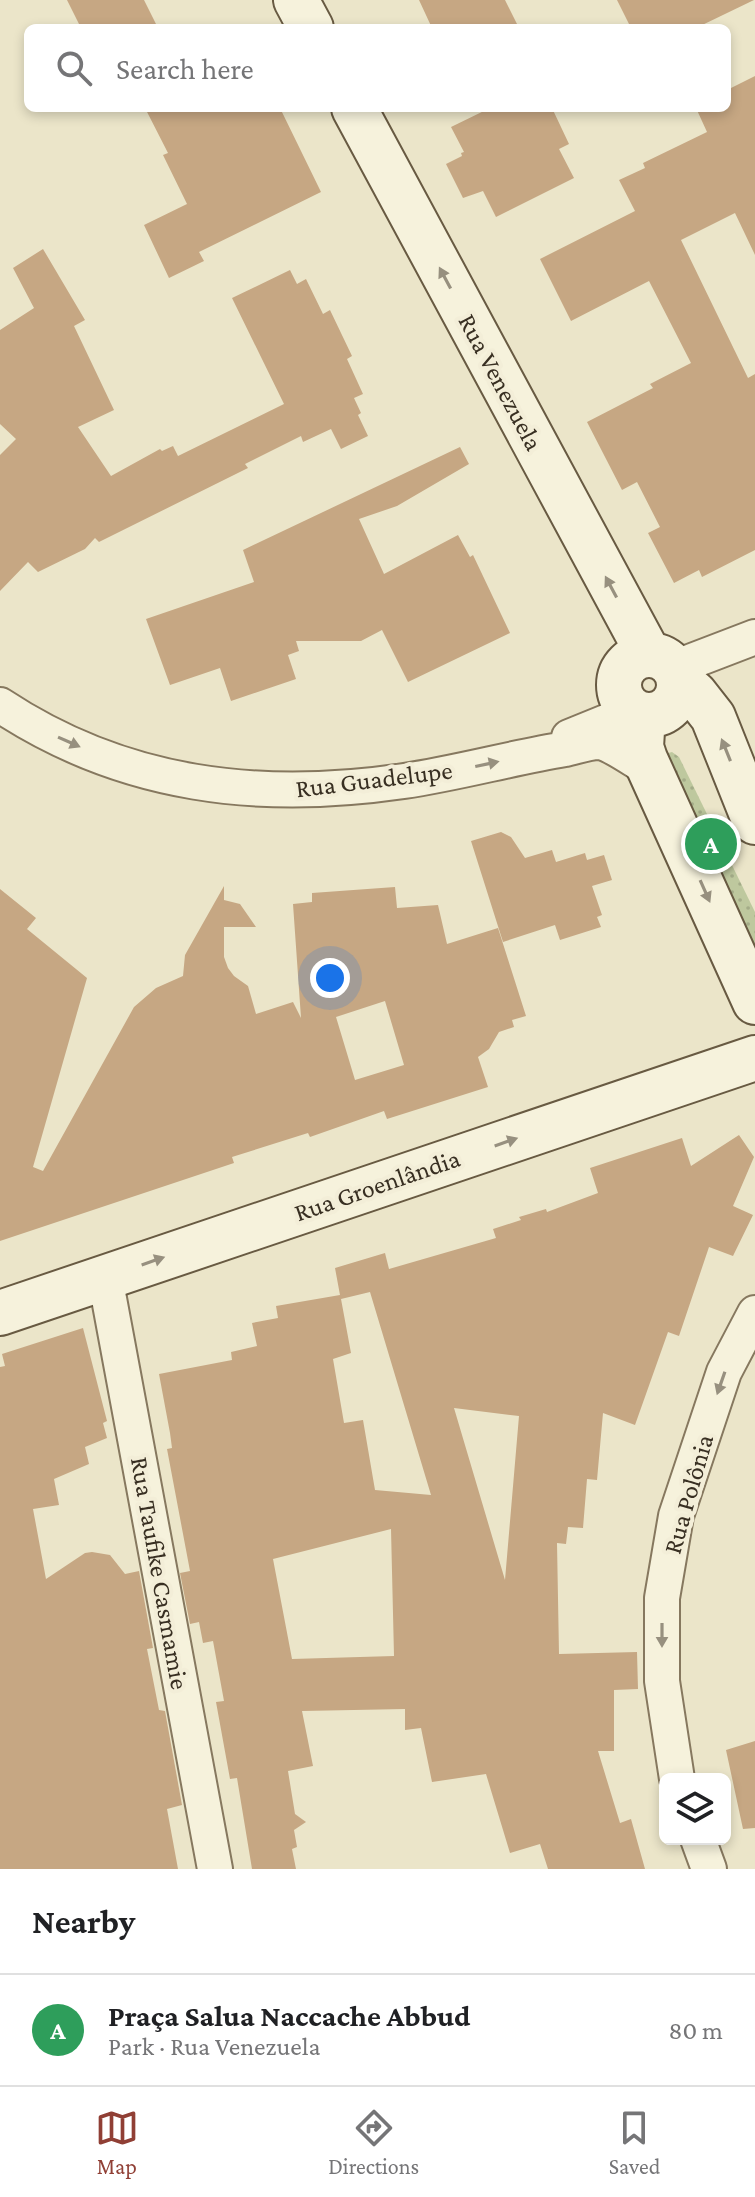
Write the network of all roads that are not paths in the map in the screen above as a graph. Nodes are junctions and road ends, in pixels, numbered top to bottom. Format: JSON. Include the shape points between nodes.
{"nodes":[{"id":1,"x":296,"y":0,"type":"edge"},
{"id":2,"x":309,"y":24,"type":"edge"},
{"id":3,"x":356,"y":112,"type":"edge"},
{"id":4,"x":755,"y":637,"type":"edge"},
{"id":5,"x":667,"y":668,"type":"junction"},
{"id":6,"x":0,"y":705,"type":"edge"},
{"id":7,"x":638,"y":713,"type":"junction"},
{"id":8,"x":524,"y":756,"type":"junction"},
{"id":9,"x":649,"y":769,"type":"junction"},
{"id":10,"x":755,"y":822,"type":"edge"},
{"id":11,"x":755,"y":1002,"type":"edge"},
{"id":12,"x":755,"y":1058,"type":"edge"},
{"id":13,"x":105,"y":1277,"type":"junction"},
{"id":14,"x":0,"y":1313,"type":"edge"},
{"id":15,"x":755,"y":1313,"type":"edge"},
{"id":16,"x":676,"y":1773,"type":"edge"},
{"id":17,"x":700,"y":1845,"type":"edge"},
{"id":18,"x":215,"y":1869,"type":"edge"},
{"id":19,"x":709,"y":1869,"type":"edge"}],
"edges":[{"from":1,"to":2,"type":"street"},
{"from":5,"to":3,"type":"street","name":"Rua Venezuela","one_way":true},
{"from":4,"to":5,"type":"street"},
{"from":5,"to":7,"type":"street","via":[[678,692],[668,709]]},
{"from":10,"to":5,"type":"street","name":"Rua Venezuela","one_way":true,"via":[[713,717]]},
{"from":6,"to":8,"type":"street","name":"Rua Guadelupe","one_way":true,"via":[[77,746],[130,766],[226,788],[305,791],[369,785]]},
{"from":7,"to":8,"type":"street","name":"Rua Guadelupe"},
{"from":7,"to":9,"type":"street"},
{"from":8,"to":9,"type":"street","name":"Rua Guadelupe","via":[[601,742]]},
{"from":9,"to":11,"type":"street","one_way":true},
{"from":13,"to":12,"type":"street","name":"Rua Groenlândia","one_way":true},
{"from":13,"to":14,"type":"street","name":"Rua Groenlândia"},
{"from":13,"to":18,"type":"street","name":"Rua Taufike Casmamie"},
{"from":15,"to":16,"type":"street","name":"Rua Polônia","one_way":true,"via":[[724,1372],[676,1516],[665,1584],[662,1681]]},
{"from":17,"to":19,"type":"street"}]}
